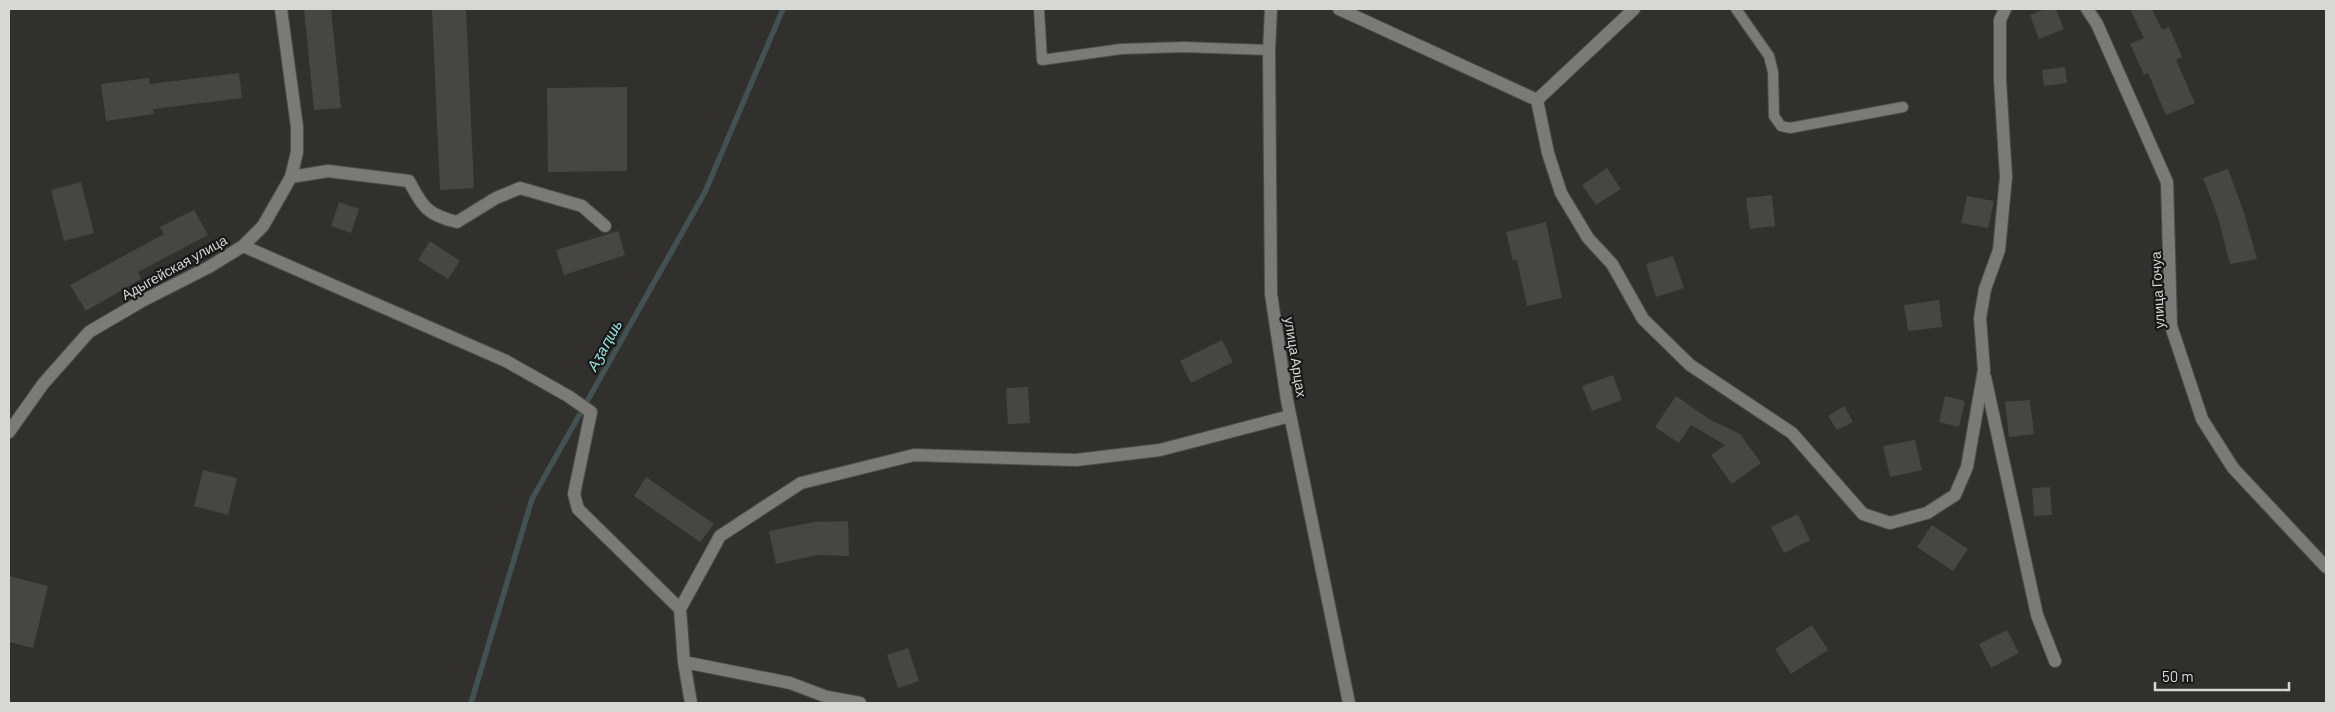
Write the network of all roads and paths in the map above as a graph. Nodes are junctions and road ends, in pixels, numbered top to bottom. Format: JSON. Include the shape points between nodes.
{"nodes":[{"id":1,"x":281,"y":9,"type":"edge"},
{"id":2,"x":1039,"y":9,"type":"edge"},
{"id":3,"x":1271,"y":9,"type":"edge"},
{"id":4,"x":1339,"y":9,"type":"edge"},
{"id":5,"x":1634,"y":9,"type":"edge"},
{"id":6,"x":1736,"y":9,"type":"edge"},
{"id":7,"x":2005,"y":9,"type":"edge"},
{"id":8,"x":2087,"y":9,"type":"edge"},
{"id":9,"x":1269,"y":50,"type":"junction"},
{"id":10,"x":1538,"y":100,"type":"junction"},
{"id":11,"x":1904,"y":107,"type":"dead end"},
{"id":12,"x":291,"y":177,"type":"junction"},
{"id":13,"x":605,"y":226,"type":"dead end"},
{"id":14,"x":244,"y":246,"type":"junction"},
{"id":15,"x":1984,"y":370,"type":"junction"},
{"id":16,"x":1290,"y":416,"type":"junction"},
{"id":17,"x":9,"y":432,"type":"edge"},
{"id":18,"x":2326,"y":567,"type":"edge"},
{"id":19,"x":680,"y":609,"type":"junction"},
{"id":20,"x":2055,"y":661,"type":"dead end"},
{"id":21,"x":684,"y":662,"type":"junction"},
{"id":22,"x":691,"y":703,"type":"edge"},
{"id":23,"x":860,"y":703,"type":"edge"},
{"id":24,"x":1349,"y":703,"type":"edge"}],
"edges":[{"from":1,"to":12,"type":"street","name":"Адыгейская улица","via":[[297,128],[297,152]]},
{"from":2,"to":9,"type":"lane","via":[[1042,60],[1121,49]]},
{"from":3,"to":9,"type":"street","name":"улица Арцах"},
{"from":4,"to":10,"type":"street"},
{"from":5,"to":10,"type":"street"},
{"from":6,"to":11,"type":"lane","via":[[1769,56],[1773,72],[1774,116],[1781,126],[1790,128]]},
{"from":7,"to":15,"type":"street","via":[[2000,20],[2000,80],[2006,177],[1999,250],[1985,289],[1980,318]]},
{"from":8,"to":18,"type":"street","name":"улица Гочуа","via":[[2097,24],[2167,182],[2172,326],[2202,419],[2233,468]]},
{"from":9,"to":16,"type":"street","name":"улица Арцах","via":[[1271,294]]},
{"from":10,"to":15,"type":"street","via":[[1548,153],[1561,193],[1588,238],[1612,264],[1644,319],[1690,365],[1792,433],[1862,514],[1890,523],[1927,513],[1955,495],[1967,467]]},
{"from":12,"to":13,"type":"street","via":[[328,171],[409,182],[417,197],[435,216],[457,222],[496,198],[520,188],[582,206]]},
{"from":12,"to":14,"type":"street","name":"Адыгейская улица","via":[[263,226]]},
{"from":14,"to":17,"type":"street","name":"Адыгейская улица","via":[[89,332],[43,384]]},
{"from":14,"to":19,"type":"street","via":[[506,360],[591,412],[574,494],[578,509]]},
{"from":15,"to":20,"type":"street","via":[[2037,615]]},
{"from":16,"to":19,"type":"street","via":[[1160,450],[1076,460],[914,455],[801,483],[720,536]]},
{"from":16,"to":24,"type":"street","name":"улица Арцах"},
{"from":19,"to":21,"type":"street"},
{"from":21,"to":22,"type":"street"},
{"from":21,"to":23,"type":"street","via":[[790,683],[827,697]]}]}
